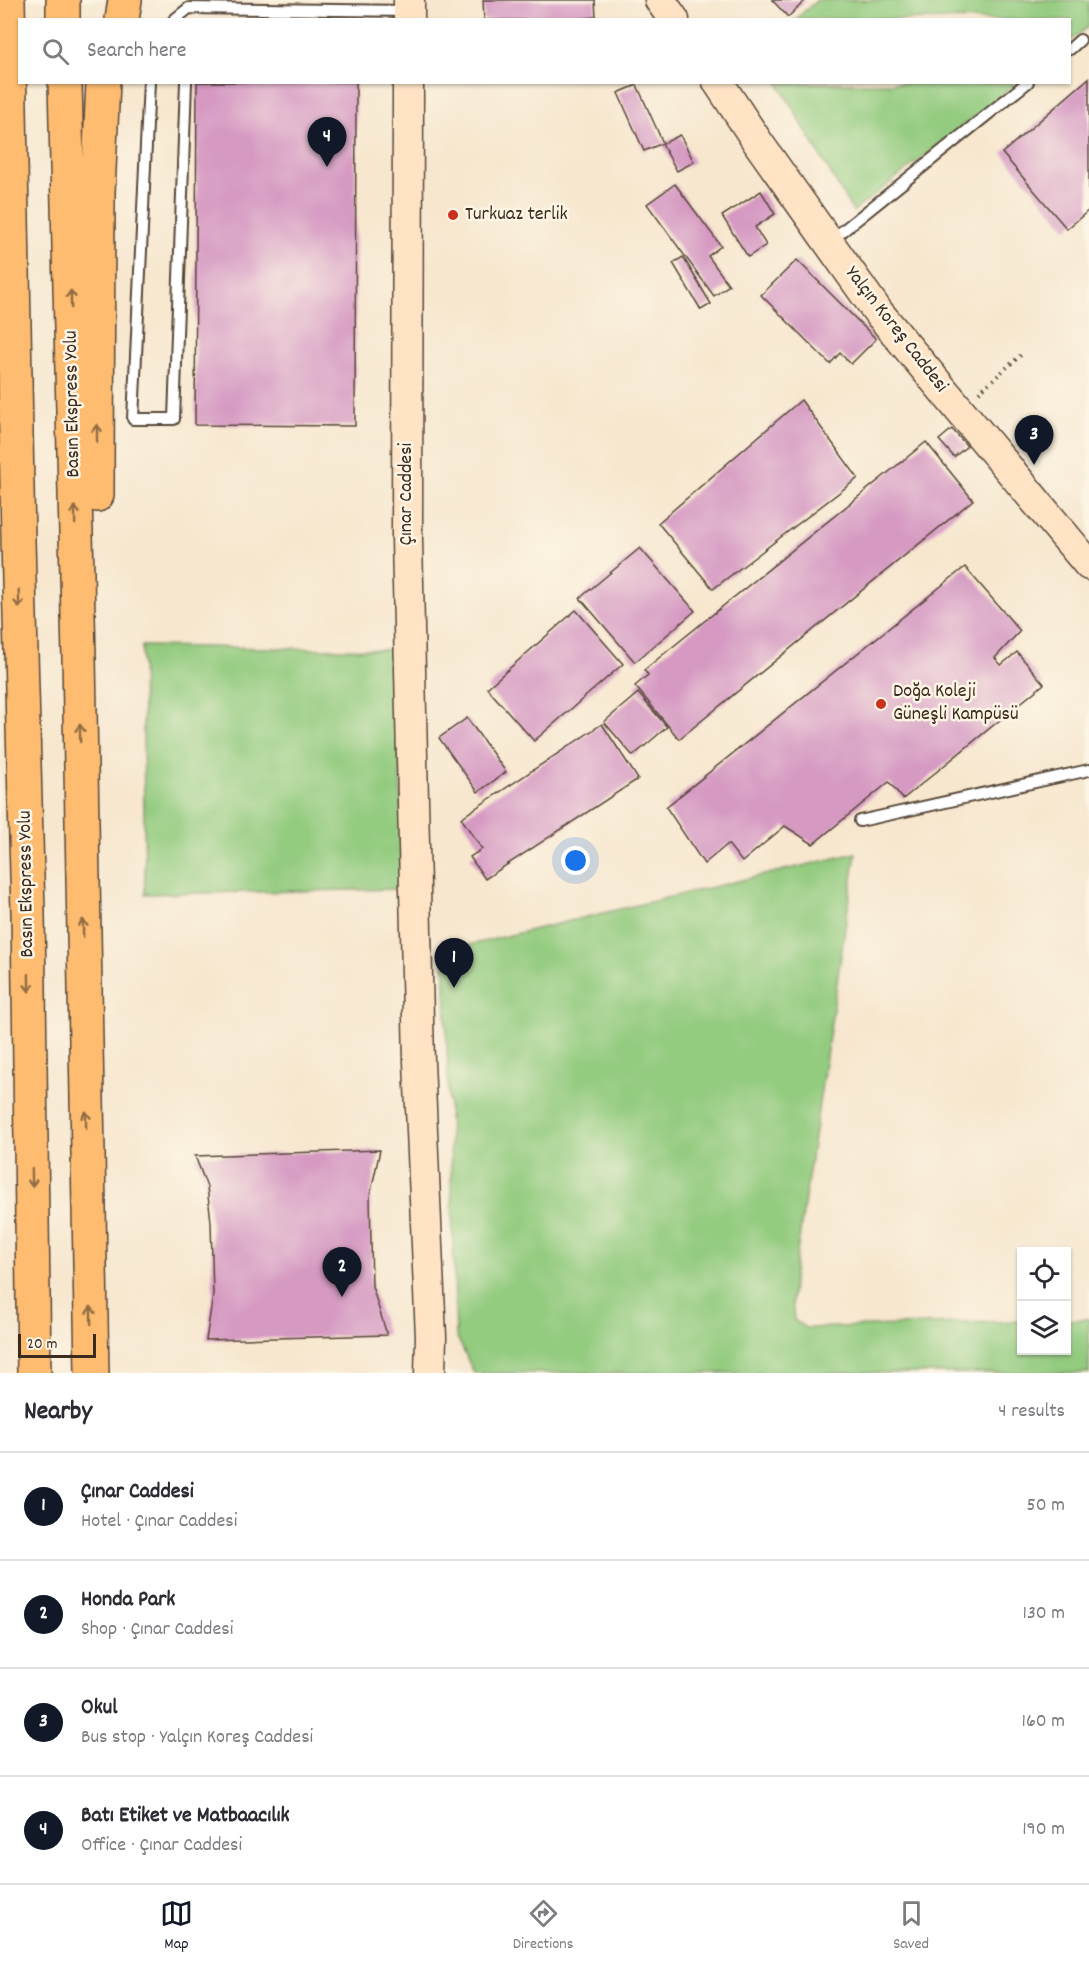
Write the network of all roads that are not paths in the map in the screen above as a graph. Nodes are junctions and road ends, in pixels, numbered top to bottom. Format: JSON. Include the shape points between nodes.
{"nodes":[{"id":1,"x":8,"y":0,"type":"edge"},
{"id":2,"x":63,"y":0,"type":"edge"},
{"id":3,"x":107,"y":0,"type":"edge"},
{"id":4,"x":125,"y":0,"type":"edge"},
{"id":5,"x":660,"y":0,"type":"edge"},
{"id":6,"x":671,"y":0,"type":"edge"},
{"id":7,"x":409,"y":7,"type":"edge"},
{"id":8,"x":189,"y":14,"type":"edge"},
{"id":9,"x":63,"y":18,"type":"edge"},
{"id":10,"x":106,"y":18,"type":"edge"},
{"id":11,"x":122,"y":18,"type":"edge"},
{"id":12,"x":673,"y":18,"type":"edge"},
{"id":13,"x":680,"y":18,"type":"edge"},
{"id":14,"x":1080,"y":40,"type":"dead end"},
{"id":15,"x":1071,"y":48,"type":"edge"},
{"id":16,"x":65,"y":84,"type":"edge"},
{"id":17,"x":103,"y":84,"type":"edge"},
{"id":18,"x":113,"y":84,"type":"edge"},
{"id":19,"x":149,"y":84,"type":"edge"},
{"id":20,"x":186,"y":84,"type":"edge"},
{"id":21,"x":408,"y":84,"type":"edge"},
{"id":22,"x":719,"y":84,"type":"edge"},
{"id":23,"x":1026,"y":84,"type":"edge"},
{"id":24,"x":98,"y":192,"type":"junction"},
{"id":25,"x":828,"y":242,"type":"junction"},
{"id":26,"x":0,"y":468,"type":"edge"},
{"id":27,"x":18,"y":541,"type":"junction"},
{"id":28,"x":1088,"y":560,"type":"edge"},
{"id":29,"x":79,"y":657,"type":"junction"},
{"id":30,"x":1089,"y":770,"type":"edge"},
{"id":31,"x":860,"y":821,"type":"dead end"},
{"id":32,"x":34,"y":1373,"type":"edge"},
{"id":33,"x":92,"y":1373,"type":"edge"},
{"id":34,"x":430,"y":1373,"type":"edge"}],
"edges":[{"from":1,"to":27,"type":"highway","name":"Basın Ekspress Yolu"},
{"from":2,"to":9,"type":"highway"},
{"from":3,"to":10,"type":"highway"},
{"from":4,"to":11,"type":"highway"},
{"from":5,"to":12,"type":"main road"},
{"from":6,"to":13,"type":"main road"},
{"from":7,"to":8,"type":"lane"},
{"from":14,"to":15,"type":"lane"},
{"from":29,"to":16,"type":"highway","name":"Basın Ekspress Yolu","one_way":true},
{"from":17,"to":24,"type":"highway"},
{"from":18,"to":24,"type":"highway"},
{"from":19,"to":20,"type":"lane","via":[[133,419],[174,419]]},
{"from":21,"to":34,"type":"main road","name":"Çınar Caddesi","via":[[407,539]]},
{"from":22,"to":25,"type":"main road","name":"Yalçın Koreş Caddesi"},
{"from":23,"to":25,"type":"lane"},
{"from":29,"to":24,"type":"highway","one_way":true,"via":[[94,604]]},
{"from":25,"to":28,"type":"main road","name":"Yalçın Koreş Caddesi","via":[[878,312]]},
{"from":26,"to":27,"type":"highway"},
{"from":27,"to":32,"type":"highway","name":"Basın Ekspress Yolu","one_way":true},
{"from":33,"to":29,"type":"highway","name":"Basın Ekspress Yolu","one_way":true},
{"from":30,"to":31,"type":"lane"}]}
